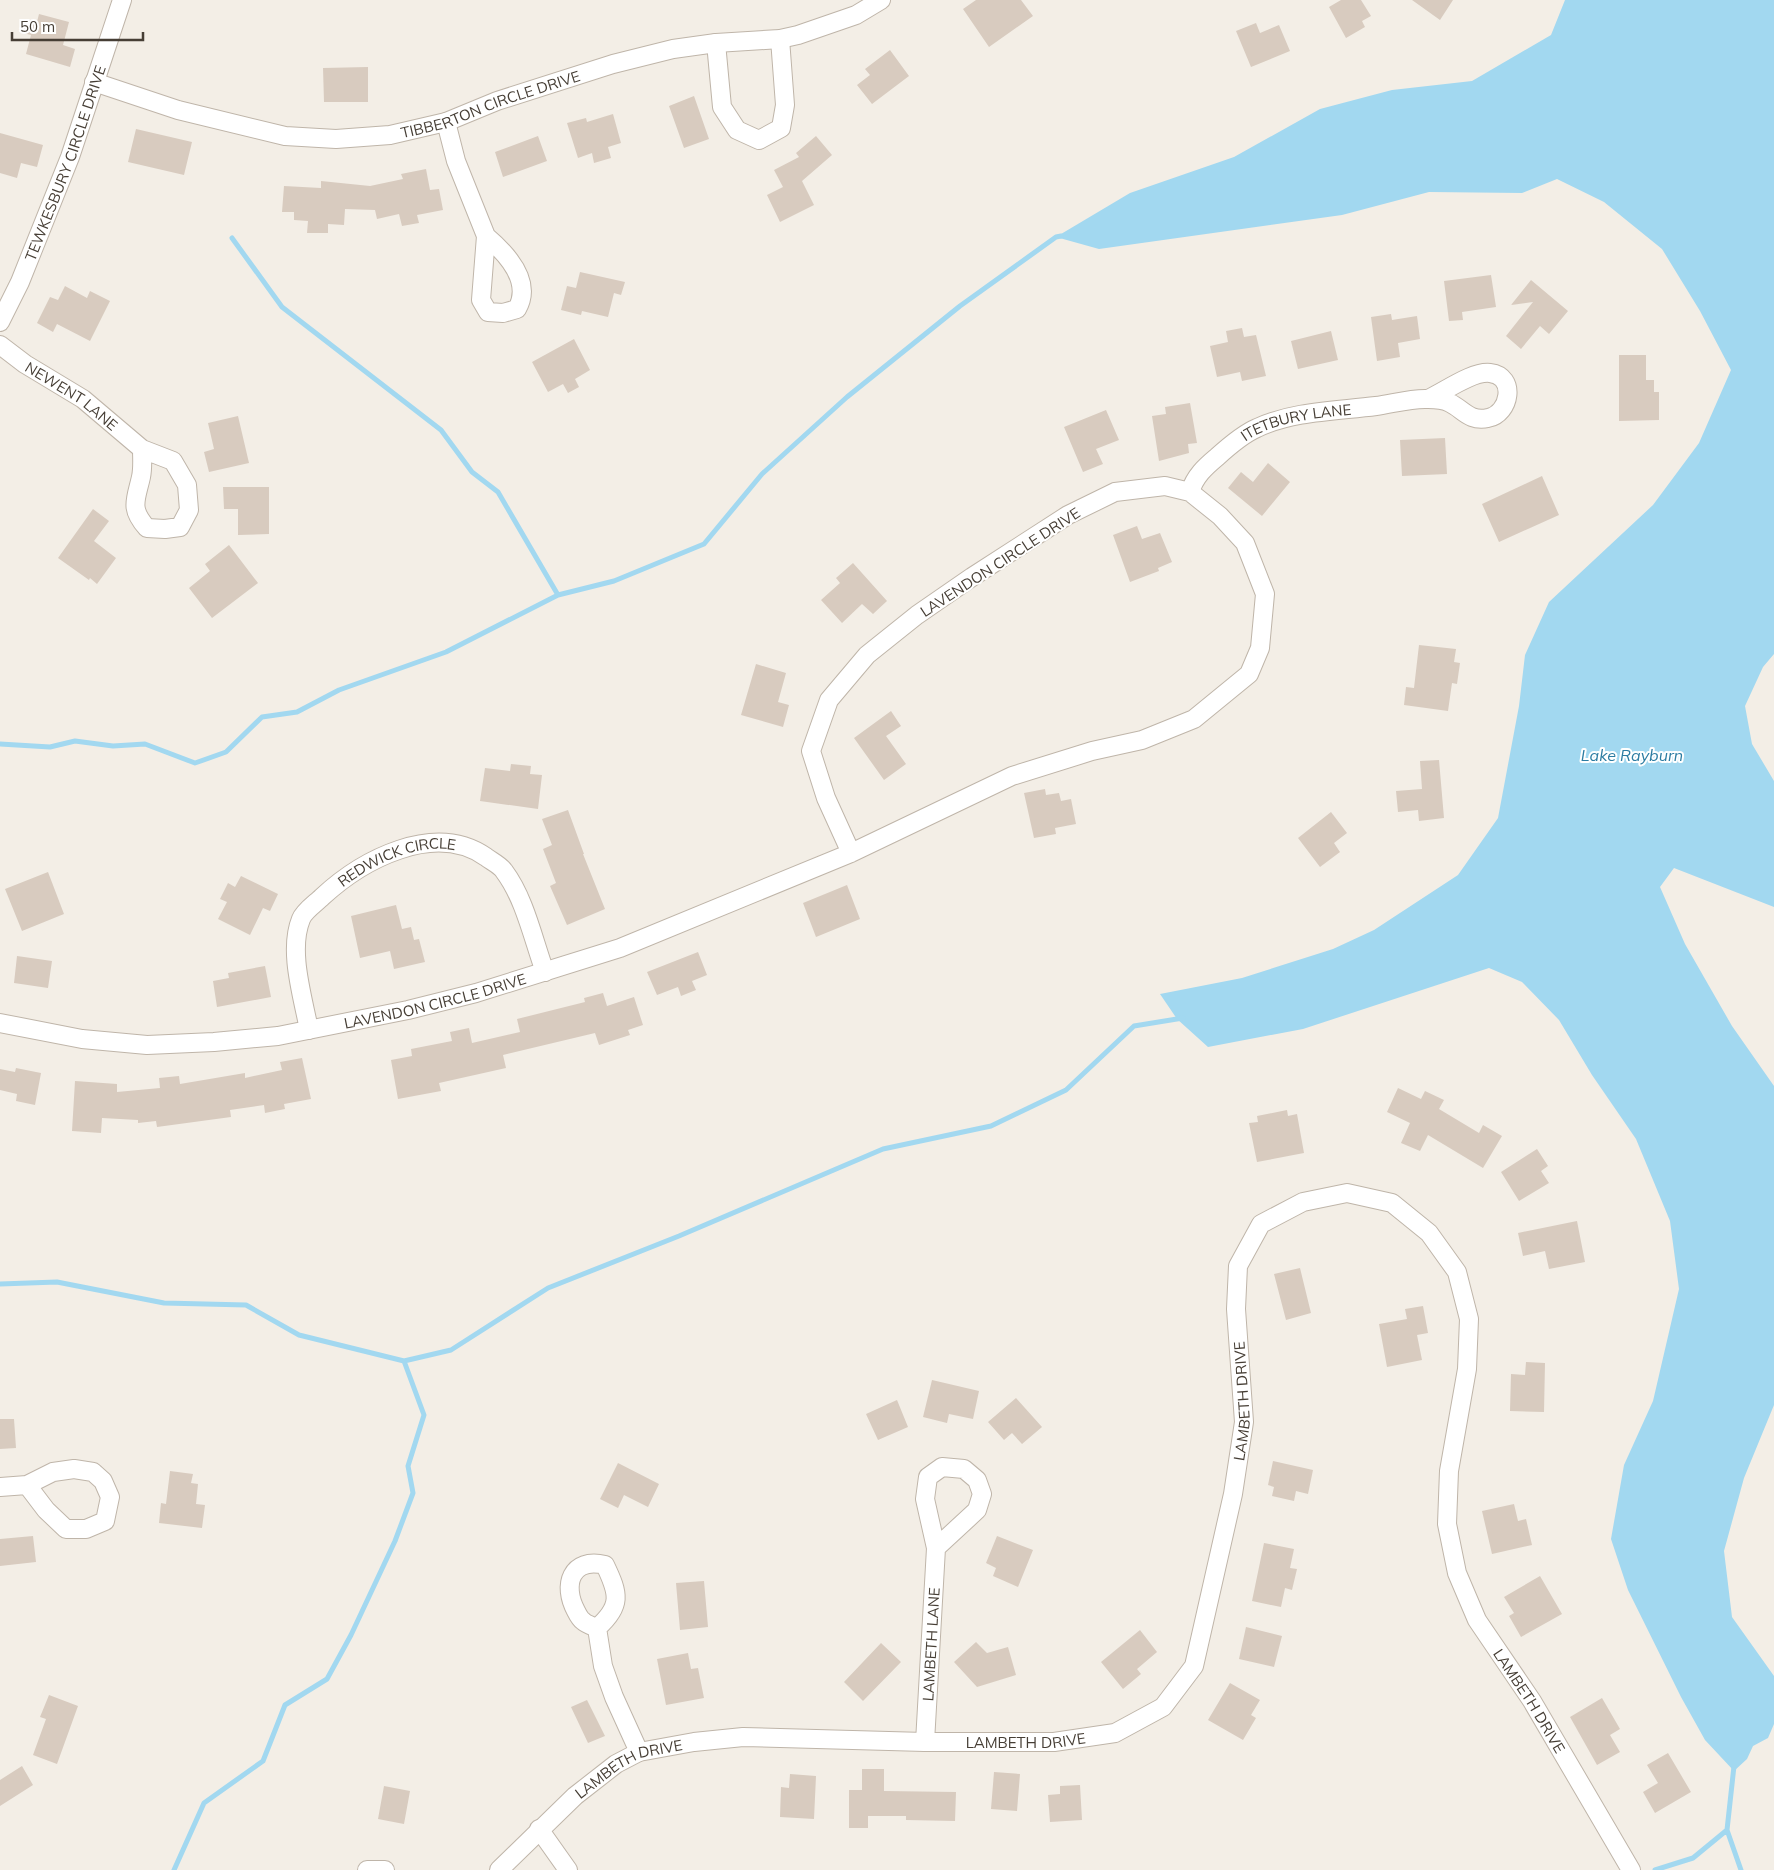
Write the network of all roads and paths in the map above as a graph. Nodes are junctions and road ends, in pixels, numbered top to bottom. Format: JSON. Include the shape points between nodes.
{"nodes":[{"id":1,"x":122,"y":0,"type":"edge"},
{"id":2,"x":881,"y":0,"type":"edge"},
{"id":3,"x":780,"y":39,"type":"junction"},
{"id":4,"x":716,"y":43,"type":"junction"},
{"id":5,"x":94,"y":82,"type":"junction"},
{"id":6,"x":446,"y":122,"type":"junction"},
{"id":7,"x":486,"y":236,"type":"dead end"},
{"id":8,"x":0,"y":322,"type":"edge"},
{"id":9,"x":0,"y":345,"type":"edge"},
{"id":10,"x":1428,"y":399,"type":"dead end"},
{"id":11,"x":142,"y":449,"type":"junction"},
{"id":12,"x":1190,"y":492,"type":"junction"},
{"id":13,"x":850,"y":853,"type":"junction"},
{"id":14,"x":545,"y":972,"type":"junction"},
{"id":15,"x":0,"y":1024,"type":"edge"},
{"id":16,"x":309,"y":1030,"type":"junction"},
{"id":17,"x":27,"y":1484,"type":"junction"},
{"id":18,"x":0,"y":1487,"type":"edge"},
{"id":19,"x":936,"y":1548,"type":"dead end"},
{"id":20,"x":597,"y":1628,"type":"dead end"},
{"id":21,"x":925,"y":1742,"type":"junction"},
{"id":22,"x":639,"y":1752,"type":"junction"},
{"id":23,"x":539,"y":1829,"type":"junction"},
{"id":24,"x":367,"y":1870,"type":"edge"},
{"id":25,"x":385,"y":1870,"type":"edge"},
{"id":26,"x":499,"y":1870,"type":"edge"},
{"id":27,"x":568,"y":1870,"type":"edge"},
{"id":28,"x":1631,"y":1870,"type":"edge"}],
"edges":[{"from":1,"to":5,"type":"street","name":"TEWKESBURY CIRCLE DRIVE"},
{"from":2,"to":3,"type":"street","name":"TIBBERTON CIRCLE DRIVE","via":[[856,15]]},
{"from":3,"to":4,"type":"street","name":"TIBBERTON CIRCLE DRIVE"},
{"from":3,"to":4,"type":"street","via":[[785,105],[781,128],[759,140],[736,130],[722,107]]},
{"from":4,"to":6,"type":"street","name":"TIBBERTON CIRCLE DRIVE","via":[[673,49],[613,64],[497,101]]},
{"from":5,"to":6,"type":"street","name":"TIBBERTON CIRCLE DRIVE","via":[[178,110],[285,136],[336,139],[390,136]]},
{"from":5,"to":8,"type":"street","name":"TEWKESBURY CIRCLE DRIVE","via":[[70,157],[20,282]]},
{"from":6,"to":7,"type":"street","via":[[456,161]]},
{"from":9,"to":11,"type":"street","name":"NEWENT LANE","via":[[83,399]]},
{"from":10,"to":12,"type":"street","name":"ITETBURY LANE","via":[[1298,416],[1256,428],[1202,469]]},
{"from":11,"to":11,"type":"street","name":"NEWENT LANE","via":[[141,475],[134,503],[138,518],[147,528],[180,527],[189,510],[187,485],[173,461]]},
{"from":12,"to":13,"type":"street","name":"LAVENDON CIRCLE DRIVE","via":[[1165,486],[1115,492],[1068,515],[972,576],[867,655],[829,700],[811,751],[826,798]]},
{"from":12,"to":13,"type":"street","name":"LAVENDON CIRCLE DRIVE","via":[[1220,516],[1245,543],[1265,594],[1260,648],[1249,674],[1194,719],[1142,740],[1092,751],[1012,776]]},
{"from":13,"to":14,"type":"street","name":"LAVENDON CIRCLE DRIVE","via":[[620,948]]},
{"from":14,"to":16,"type":"street","name":"LAVENDON CIRCLE DRIVE","via":[[408,1010]]},
{"from":14,"to":16,"type":"street","name":"REDWICK CIRCLE","via":[[518,899],[503,869],[476,850],[441,842],[404,847],[367,865],[331,889],[301,917],[295,958]]},
{"from":15,"to":16,"type":"street","name":"LAVENDON CIRCLE DRIVE","via":[[82,1039],[148,1045],[214,1042]]},
{"from":17,"to":17,"type":"street","via":[[46,1510],[66,1529],[86,1529],[105,1521],[110,1497],[103,1481],[93,1472],[53,1472]]},
{"from":17,"to":18,"type":"street"},
{"from":19,"to":21,"type":"street","name":"LAMBETH LANE"},
{"from":20,"to":22,"type":"street","via":[[603,1666]]},
{"from":21,"to":22,"type":"street","name":"LAMBETH DRIVE","via":[[743,1737]]},
{"from":21,"to":28,"type":"street","name":"LAMBETH DRIVE","via":[[1054,1742],[1115,1733],[1163,1707],[1194,1666],[1233,1494],[1244,1422],[1236,1309],[1238,1266],[1261,1224],[1303,1202],[1347,1193],[1392,1203],[1429,1233],[1457,1272],[1469,1319],[1467,1369],[1449,1471],[1447,1524],[1457,1573],[1477,1620],[1532,1702]]},
{"from":22,"to":23,"type":"street","name":"LAMBETH DRIVE","via":[[616,1764]]},
{"from":23,"to":26,"type":"street","name":"LAMBETH DRIVE"},
{"from":23,"to":27,"type":"street"},
{"from":24,"to":25,"type":"street"}]}
